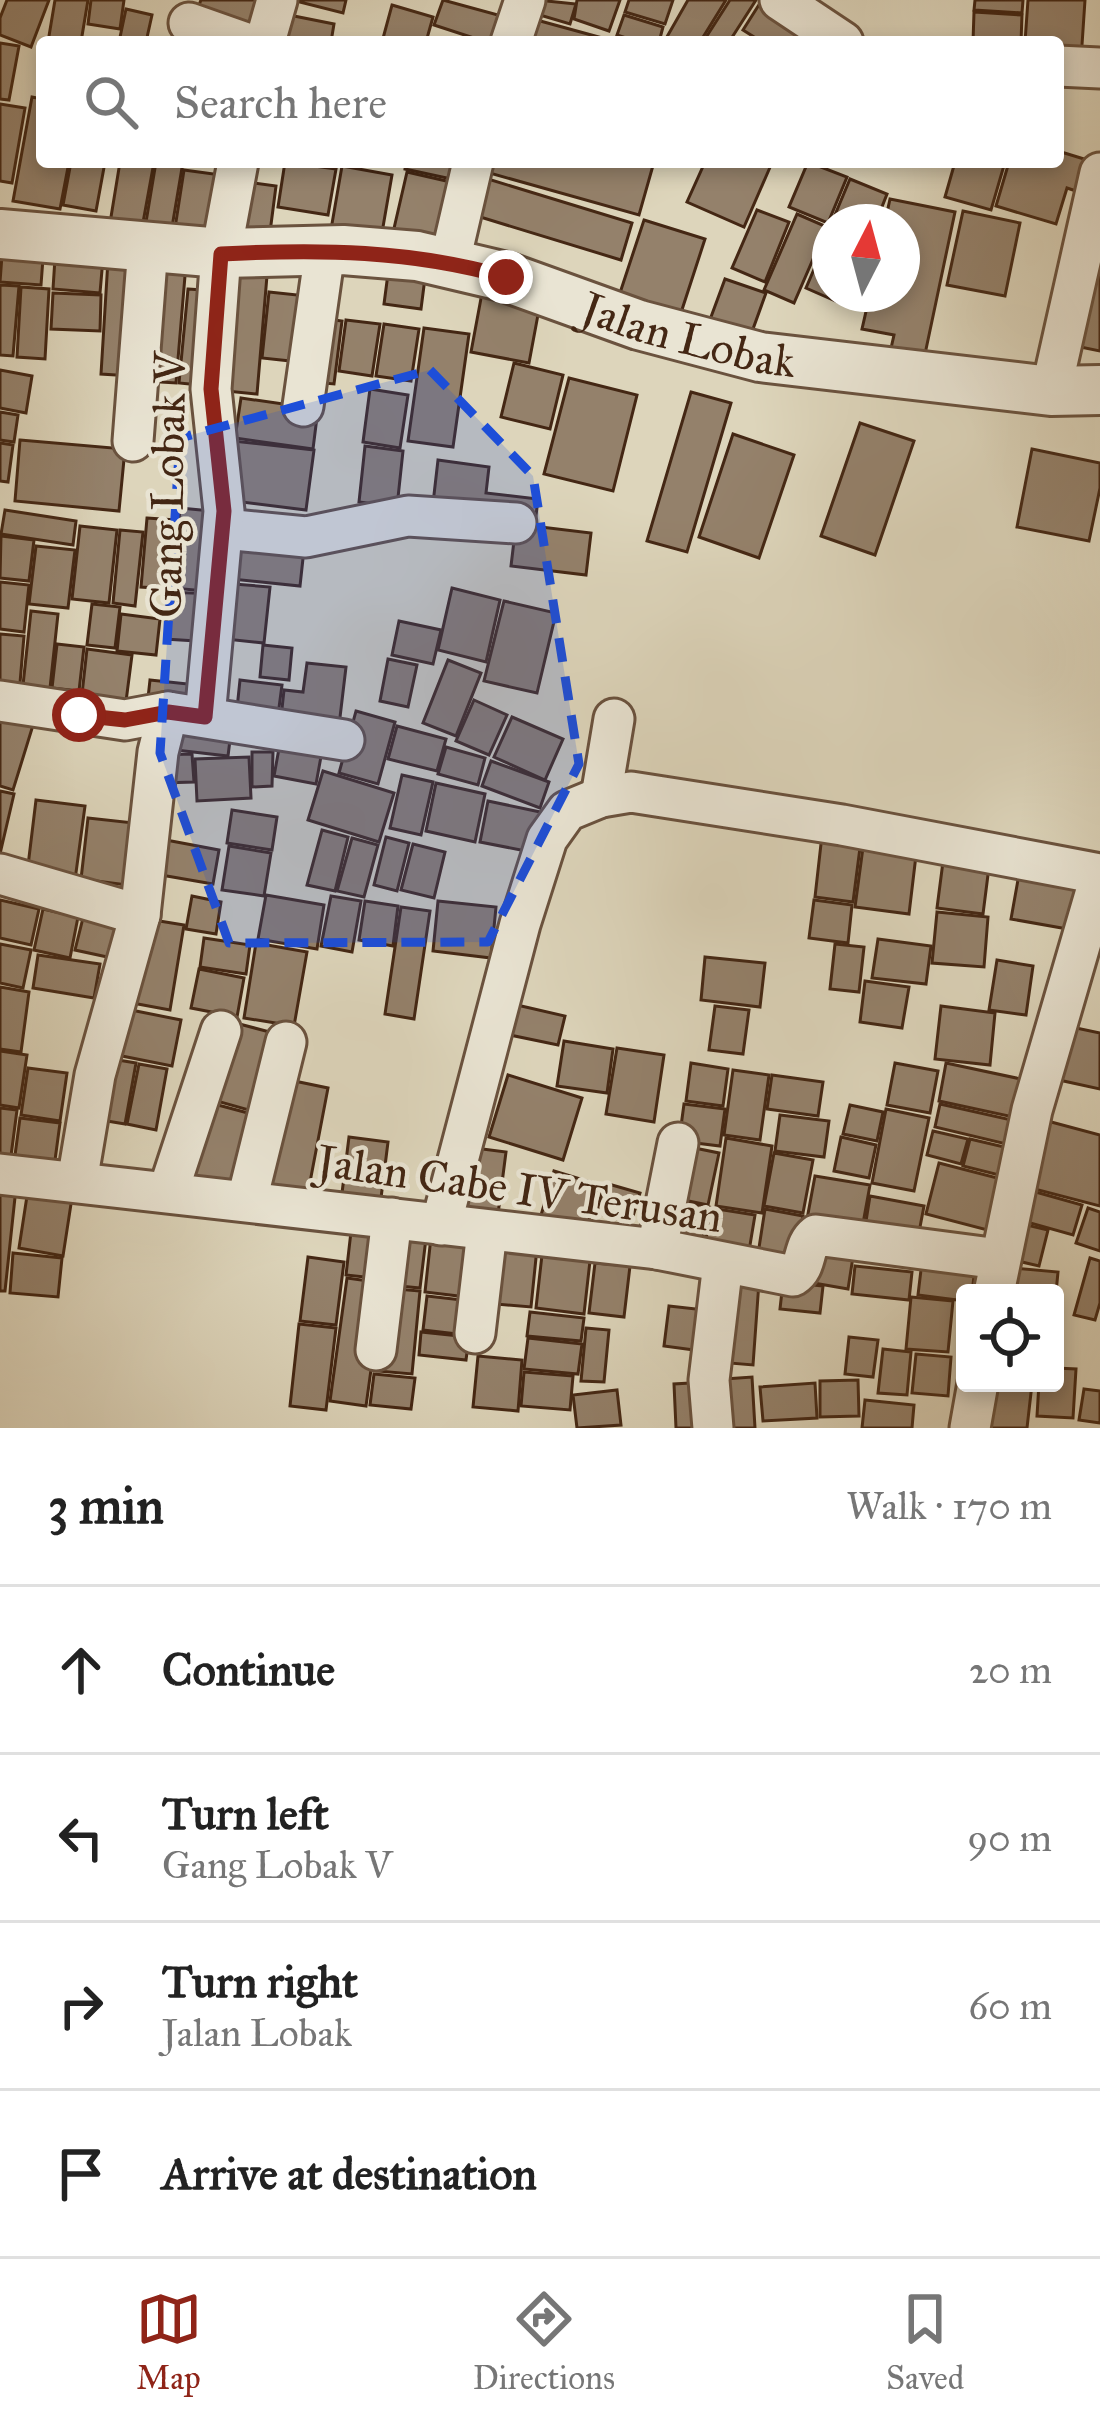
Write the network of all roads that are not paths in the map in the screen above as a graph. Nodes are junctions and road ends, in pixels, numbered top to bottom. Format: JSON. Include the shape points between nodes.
{"nodes":[{"id":1,"x":277,"y":0,"type":"edge"},
{"id":2,"x":525,"y":0,"type":"edge"},
{"id":3,"x":780,"y":0,"type":"edge"},
{"id":4,"x":189,"y":23,"type":"dead end"},
{"id":5,"x":226,"y":36,"type":"edge"},
{"id":6,"x":267,"y":36,"type":"edge"},
{"id":7,"x":513,"y":36,"type":"edge"},
{"id":8,"x":834,"y":36,"type":"edge"},
{"id":9,"x":1064,"y":66,"type":"edge"},
{"id":10,"x":1100,"y":68,"type":"edge"},
{"id":11,"x":237,"y":168,"type":"edge"},
{"id":12,"x":472,"y":168,"type":"edge"},
{"id":13,"x":1099,"y":179,"type":"edge"},
{"id":14,"x":0,"y":234,"type":"edge"},
{"id":15,"x":148,"y":247,"type":"junction"},
{"id":16,"x":325,"y":250,"type":"junction"},
{"id":17,"x":221,"y":254,"type":"junction"},
{"id":18,"x":449,"y":261,"type":"junction"},
{"id":19,"x":1100,"y":389,"type":"edge"},
{"id":20,"x":1051,"y":391,"type":"junction"},
{"id":21,"x":303,"y":406,"type":"dead end"},
{"id":22,"x":133,"y":441,"type":"dead end"},
{"id":23,"x":516,"y":523,"type":"dead end"},
{"id":24,"x":224,"y":529,"type":"junction"},
{"id":25,"x":0,"y":701,"type":"edge"},
{"id":26,"x":187,"y":715,"type":"junction"},
{"id":27,"x":614,"y":718,"type":"dead end"},
{"id":28,"x":344,"y":740,"type":"dead end"},
{"id":29,"x":601,"y":797,"type":"junction"},
{"id":30,"x":0,"y":874,"type":"edge"},
{"id":31,"x":1100,"y":875,"type":"edge"},
{"id":32,"x":140,"y":915,"type":"junction"},
{"id":33,"x":220,"y":1031,"type":"dead end"},
{"id":34,"x":286,"y":1042,"type":"dead end"},
{"id":35,"x":677,"y":1143,"type":"dead end"},
{"id":36,"x":0,"y":1174,"type":"edge"},
{"id":37,"x":77,"y":1182,"type":"junction"},
{"id":38,"x":168,"y":1192,"type":"junction"},
{"id":39,"x":247,"y":1200,"type":"junction"},
{"id":40,"x":392,"y":1218,"type":"junction"},
{"id":41,"x":441,"y":1225,"type":"junction"},
{"id":42,"x":487,"y":1231,"type":"junction"},
{"id":43,"x":657,"y":1250,"type":"junction"},
{"id":44,"x":723,"y":1263,"type":"junction"},
{"id":45,"x":996,"y":1276,"type":"edge"},
{"id":46,"x":475,"y":1334,"type":"dead end"},
{"id":47,"x":376,"y":1350,"type":"dead end"},
{"id":48,"x":976,"y":1392,"type":"edge"},
{"id":49,"x":713,"y":1428,"type":"edge"},
{"id":50,"x":970,"y":1428,"type":"edge"}],
"edges":[{"from":1,"to":6,"type":"street"},
{"from":2,"to":7,"type":"street"},
{"from":3,"to":8,"type":"street"},
{"from":4,"to":5,"type":"street"},
{"from":9,"to":10,"type":"street"},
{"from":11,"to":17,"type":"street","name":"Gang Lobak V"},
{"from":12,"to":18,"type":"street"},
{"from":13,"to":20,"type":"street"},
{"from":14,"to":15,"type":"street","name":"Jalan Lobak"},
{"from":15,"to":17,"type":"street","name":"Jalan Lobak"},
{"from":15,"to":22,"type":"street"},
{"from":16,"to":17,"type":"street","name":"Jalan Lobak"},
{"from":16,"to":18,"type":"street","name":"Jalan Lobak"},
{"from":16,"to":21,"type":"street"},
{"from":17,"to":24,"type":"street","name":"Gang Lobak V","via":[[211,389]]},
{"from":18,"to":20,"type":"street","name":"Jalan Lobak","via":[[719,348]]},
{"from":19,"to":20,"type":"street","name":"Jalan Lobak"},
{"from":23,"to":24,"type":"street","via":[[408,516],[306,537]]},
{"from":24,"to":26,"type":"street","name":"Gang Lobak V"},
{"from":25,"to":26,"type":"street","via":[[125,720]]},
{"from":26,"to":28,"type":"street"},
{"from":26,"to":32,"type":"street","name":"Gang Lobak V","via":[[158,752]]},
{"from":27,"to":29,"type":"street"},
{"from":29,"to":31,"type":"street","via":[[632,792]]},
{"from":29,"to":41,"type":"street","via":[[567,811],[547,839]]},
{"from":30,"to":32,"type":"street"},
{"from":31,"to":45,"type":"street","via":[[1032,1110]]},
{"from":32,"to":37,"type":"street","name":"Gang Lobak V","via":[[95,1075]]},
{"from":33,"to":38,"type":"street"},
{"from":34,"to":39,"type":"street"},
{"from":35,"to":43,"type":"street"},
{"from":36,"to":37,"type":"street","name":"Jalan Cabe IV Terusan"},
{"from":37,"to":38,"type":"street","name":"Jalan Cabe IV Terusan"},
{"from":38,"to":39,"type":"street","name":"Jalan Cabe IV Terusan"},
{"from":39,"to":40,"type":"street","name":"Jalan Cabe IV Terusan"},
{"from":40,"to":41,"type":"street","name":"Jalan Cabe IV Terusan"},
{"from":40,"to":47,"type":"street"},
{"from":41,"to":42,"type":"street","name":"Jalan Cabe IV Terusan"},
{"from":42,"to":43,"type":"street","name":"Jalan Cabe IV Terusan"},
{"from":42,"to":46,"type":"street"},
{"from":43,"to":44,"type":"street","name":"Jalan Cabe IV Terusan"},
{"from":44,"to":45,"type":"street","name":"Jalan Cabe IV Terusan","via":[[793,1276],[816,1235]]},
{"from":44,"to":49,"type":"street","via":[[709,1379]]},
{"from":48,"to":50,"type":"street"}]}
